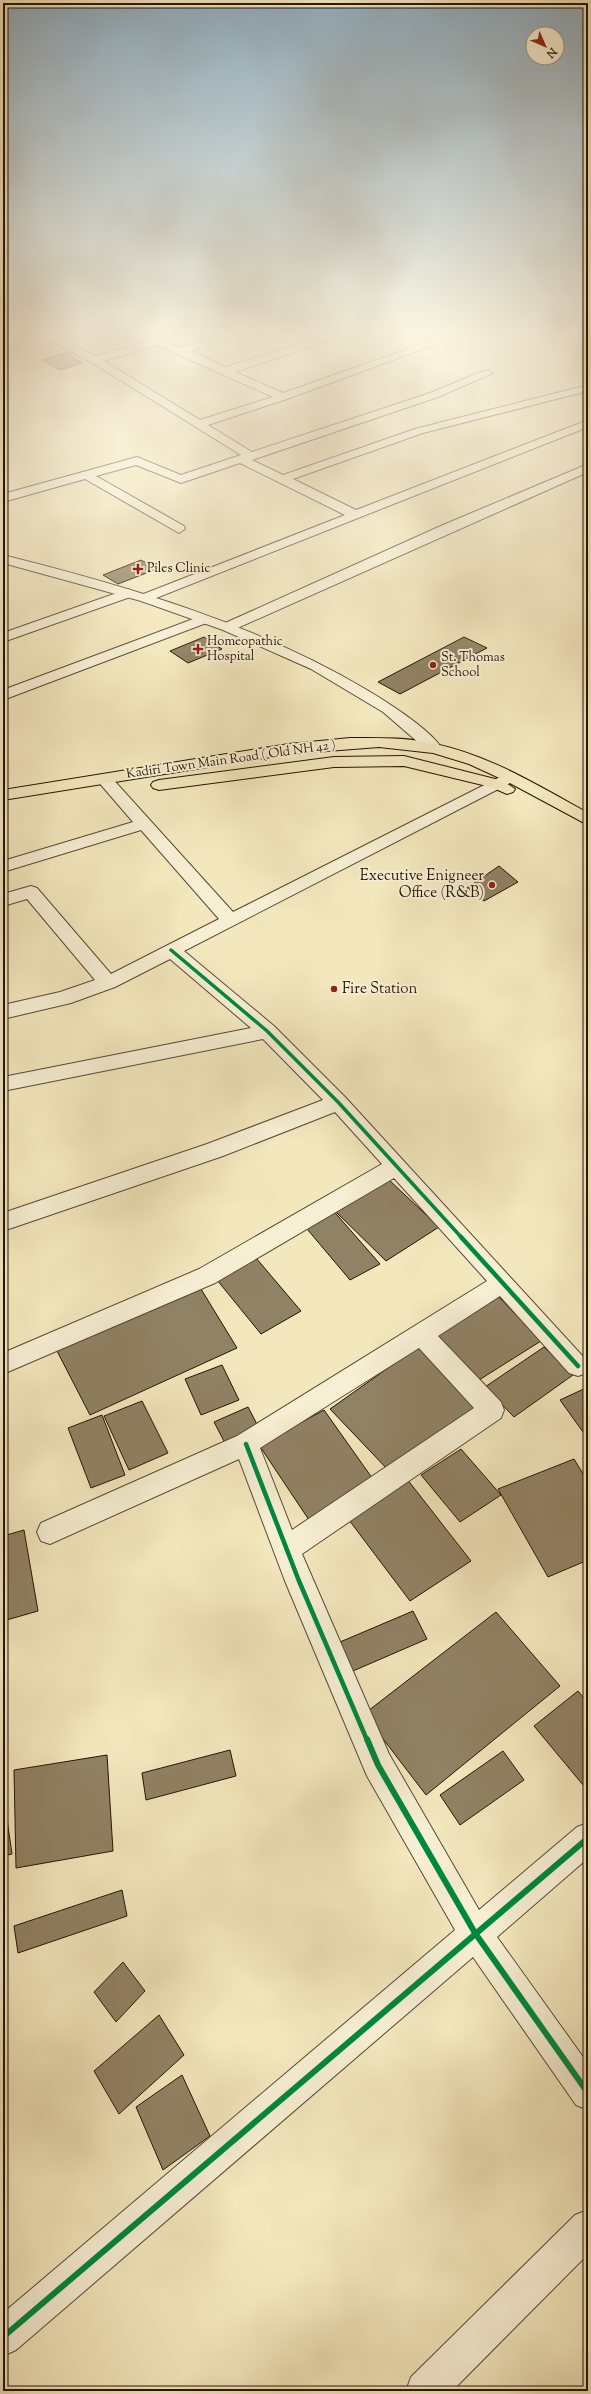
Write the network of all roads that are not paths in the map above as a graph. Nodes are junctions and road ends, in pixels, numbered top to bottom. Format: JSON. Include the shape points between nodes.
{"nodes":[{"id":1,"x":226,"y":442,"type":"edge"},
{"id":2,"x":292,"y":442,"type":"edge"},
{"id":3,"x":388,"y":442,"type":"edge"},
{"id":4,"x":541,"y":442,"type":"edge"},
{"id":5,"x":246,"y":457,"type":"junction"},
{"id":6,"x":588,"y":468,"type":"edge"},
{"id":7,"x":86,"y":475,"type":"junction"},
{"id":8,"x":282,"y":479,"type":"junction"},
{"id":9,"x":3,"y":498,"type":"edge"},
{"id":10,"x":356,"y":515,"type":"junction"},
{"id":11,"x":179,"y":529,"type":"dead end"},
{"id":12,"x":3,"y":559,"type":"edge"},
{"id":13,"x":128,"y":593,"type":"junction"},
{"id":14,"x":146,"y":598,"type":"junction"},
{"id":15,"x":204,"y":620,"type":"junction"},
{"id":16,"x":228,"y":628,"type":"junction"},
{"id":17,"x":3,"y":638,"type":"edge"},
{"id":18,"x":3,"y":695,"type":"edge"},
{"id":19,"x":433,"y":747,"type":"junction"},
{"id":20,"x":503,"y":781,"type":"junction"},
{"id":21,"x":109,"y":785,"type":"junction"},
{"id":22,"x":3,"y":795,"type":"edge"},
{"id":23,"x":3,"y":808,"type":"edge"},
{"id":24,"x":588,"y":820,"type":"edge"},
{"id":25,"x":144,"y":824,"type":"junction"},
{"id":26,"x":588,"y":831,"type":"edge"},
{"id":27,"x":3,"y":867,"type":"edge"},
{"id":28,"x":3,"y":900,"type":"edge"},
{"id":29,"x":230,"y":920,"type":"junction"},
{"id":30,"x":172,"y":950,"type":"junction"},
{"id":31,"x":108,"y":983,"type":"junction"},
{"id":32,"x":3,"y":1012,"type":"edge"},
{"id":33,"x":267,"y":1030,"type":"junction"},
{"id":34,"x":3,"y":1084,"type":"edge"},
{"id":35,"x":338,"y":1102,"type":"junction"},
{"id":36,"x":396,"y":1166,"type":"junction"},
{"id":37,"x":3,"y":1222,"type":"edge"},
{"id":38,"x":502,"y":1283,"type":"junction"},
{"id":39,"x":421,"y":1334,"type":"junction"},
{"id":40,"x":3,"y":1364,"type":"edge"},
{"id":41,"x":578,"y":1366,"type":"dead end"},
{"id":42,"x":246,"y":1444,"type":"junction"},
{"id":43,"x":50,"y":1532,"type":"dead end"},
{"id":44,"x":286,"y":1549,"type":"junction"},
{"id":45,"x":588,"y":1838,"type":"edge"},
{"id":46,"x":475,"y":1933,"type":"junction"},
{"id":47,"x":588,"y":2093,"type":"edge"},
{"id":48,"x":588,"y":2228,"type":"edge"},
{"id":49,"x":3,"y":2337,"type":"edge"},
{"id":50,"x":425,"y":2391,"type":"edge"}],
"edges":[{"from":1,"to":5,"type":"street"},
{"from":2,"to":5,"type":"street"},
{"from":3,"to":8,"type":"street"},
{"from":4,"to":10,"type":"street"},
{"from":5,"to":7,"type":"street","via":[[181,479],[137,461]]},
{"from":5,"to":8,"type":"street"},
{"from":6,"to":16,"type":"street","via":[[448,528]]},
{"from":7,"to":9,"type":"street"},
{"from":7,"to":11,"type":"street"},
{"from":8,"to":10,"type":"street"},
{"from":10,"to":14,"type":"street"},
{"from":12,"to":13,"type":"street"},
{"from":13,"to":14,"type":"street"},
{"from":13,"to":17,"type":"street"},
{"from":14,"to":15,"type":"street"},
{"from":15,"to":16,"type":"street"},
{"from":15,"to":18,"type":"street"},
{"from":16,"to":19,"type":"street","via":[[316,666],[388,709]]},
{"from":19,"to":20,"type":"main road","name":"Kadiri Town Main Road ( Old NH 42 )","via":[[466,756]]},
{"from":19,"to":21,"type":"main road","name":"Kadiri Town Main Road ( Old NH 42 )","via":[[395,743],[349,744],[252,755]]},
{"from":20,"to":21,"type":"main road","name":"Kadiri Town Main Road ( Old NH 42 )","via":[[404,761],[334,762]]},
{"from":20,"to":24,"type":"main road","name":"Kadiri Town Main Road ( Old NH 42 )"},
{"from":20,"to":26,"type":"main road","name":"Kadiri Town Main Road ( Old NH 42 )"},
{"from":20,"to":29,"type":"street"},
{"from":21,"to":22,"type":"main road","name":"Kadiri Town Main Road ( Old NH 42 )"},
{"from":21,"to":23,"type":"main road","name":"Kadiri Town Main Road ( Old NH 42 )"},
{"from":21,"to":25,"type":"street"},
{"from":25,"to":27,"type":"street"},
{"from":25,"to":29,"type":"street"},
{"from":28,"to":31,"type":"street","via":[[31,892]]},
{"from":29,"to":30,"type":"street"},
{"from":30,"to":31,"type":"street"},
{"from":30,"to":33,"type":"street"},
{"from":31,"to":32,"type":"street","via":[[64,998]]},
{"from":33,"to":34,"type":"street","via":[[241,1038]]},
{"from":33,"to":35,"type":"street"},
{"from":35,"to":36,"type":"street"},
{"from":35,"to":37,"type":"street","via":[[215,1150]]},
{"from":36,"to":38,"type":"street"},
{"from":36,"to":40,"type":"street","via":[[207,1276]]},
{"from":38,"to":39,"type":"street"},
{"from":38,"to":41,"type":"street"},
{"from":39,"to":42,"type":"street"},
{"from":39,"to":44,"type":"street","via":[[492,1410]]},
{"from":42,"to":43,"type":"street"},
{"from":42,"to":44,"type":"street"},
{"from":44,"to":46,"type":"street","via":[[378,1765]]},
{"from":45,"to":46,"type":"street"},
{"from":46,"to":47,"type":"street"},
{"from":46,"to":49,"type":"street"},
{"from":48,"to":50,"type":"street"}]}
